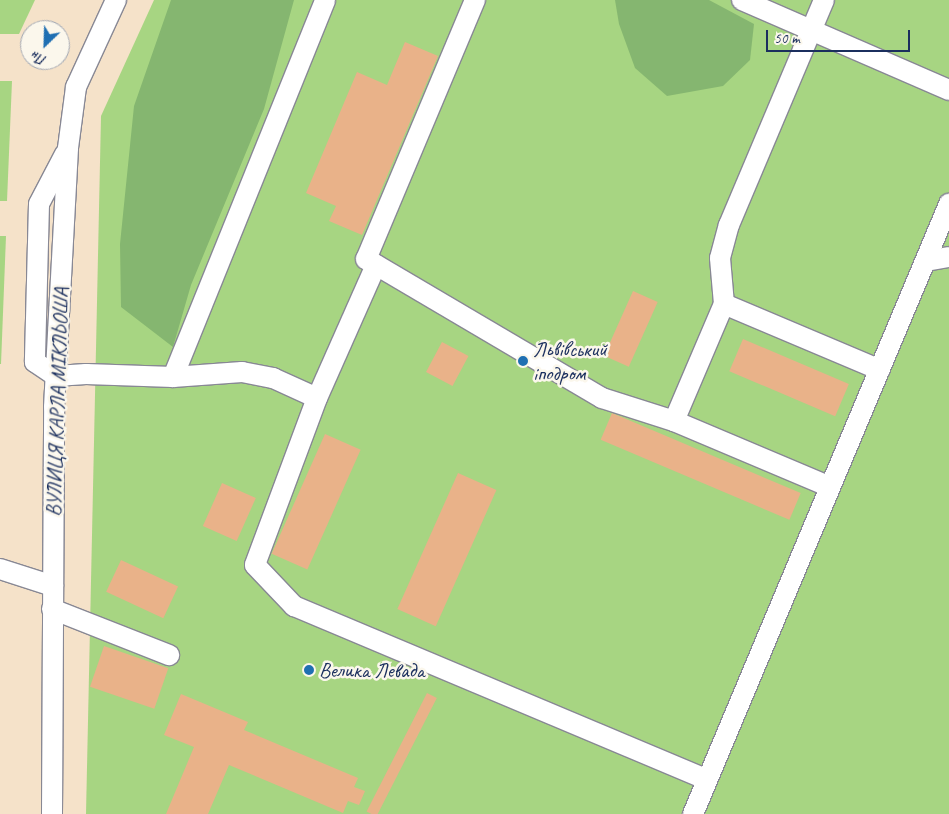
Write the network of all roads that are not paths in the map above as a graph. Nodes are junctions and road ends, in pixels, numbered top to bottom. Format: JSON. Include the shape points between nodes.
{"nodes":[{"id":1,"x":116,"y":0,"type":"edge"},
{"id":2,"x":325,"y":0,"type":"edge"},
{"id":3,"x":475,"y":0,"type":"edge"},
{"id":4,"x":742,"y":0,"type":"edge"},
{"id":5,"x":824,"y":0,"type":"edge"},
{"id":6,"x":811,"y":30,"type":"junction"},
{"id":7,"x":949,"y":90,"type":"edge"},
{"id":8,"x":949,"y":204,"type":"edge"},
{"id":9,"x":949,"y":257,"type":"edge"},
{"id":10,"x":926,"y":261,"type":"junction"},
{"id":11,"x":376,"y":265,"type":"junction"},
{"id":12,"x":724,"y":304,"type":"junction"},
{"id":13,"x":880,"y":370,"type":"junction"},
{"id":14,"x":56,"y":376,"type":"junction"},
{"id":15,"x":173,"y":377,"type":"junction"},
{"id":16,"x":317,"y":398,"type":"junction"},
{"id":17,"x":674,"y":421,"type":"junction"},
{"id":18,"x":830,"y":488,"type":"junction"},
{"id":19,"x":0,"y":569,"type":"edge"},
{"id":20,"x":53,"y":586,"type":"junction"},
{"id":21,"x":52,"y":609,"type":"junction"},
{"id":22,"x":169,"y":655,"type":"dead end"},
{"id":23,"x":707,"y":780,"type":"junction"},
{"id":24,"x":52,"y":814,"type":"edge"},
{"id":25,"x":693,"y":814,"type":"edge"}],
"edges":[{"from":1,"to":14,"type":"street","name":"ВУЛИЦЯ КАРЛА МІКЛЬОША","via":[[76,88],[68,148]]},
{"from":2,"to":15,"type":"street"},
{"from":3,"to":11,"type":"street","via":[[366,259]]},
{"from":4,"to":6,"type":"street"},
{"from":5,"to":6,"type":"street"},
{"from":6,"to":7,"type":"street"},
{"from":6,"to":12,"type":"street","via":[[729,225],[720,258]]},
{"from":8,"to":10,"type":"street"},
{"from":9,"to":10,"type":"street"},
{"from":10,"to":13,"type":"street"},
{"from":11,"to":16,"type":"street"},
{"from":11,"to":17,"type":"street","via":[[602,398]]},
{"from":12,"to":13,"type":"street"},
{"from":12,"to":17,"type":"street"},
{"from":13,"to":18,"type":"street"},
{"from":14,"to":15,"type":"street"},
{"from":14,"to":20,"type":"street","name":"ВУЛИЦЯ КАРЛА МІКЛЬОША"},
{"from":15,"to":16,"type":"street","via":[[242,372],[273,378]]},
{"from":16,"to":23,"type":"street","via":[[255,565],[294,606]]},
{"from":17,"to":18,"type":"street"},
{"from":18,"to":23,"type":"street"},
{"from":19,"to":20,"type":"street"},
{"from":20,"to":21,"type":"street","name":"ВУЛИЦЯ КАРЛА МІКЛЬОША"},
{"from":21,"to":22,"type":"street"},
{"from":21,"to":24,"type":"street","name":"ВУЛИЦЯ КАРЛА МІКЛЬОША"},
{"from":23,"to":25,"type":"street"}]}
